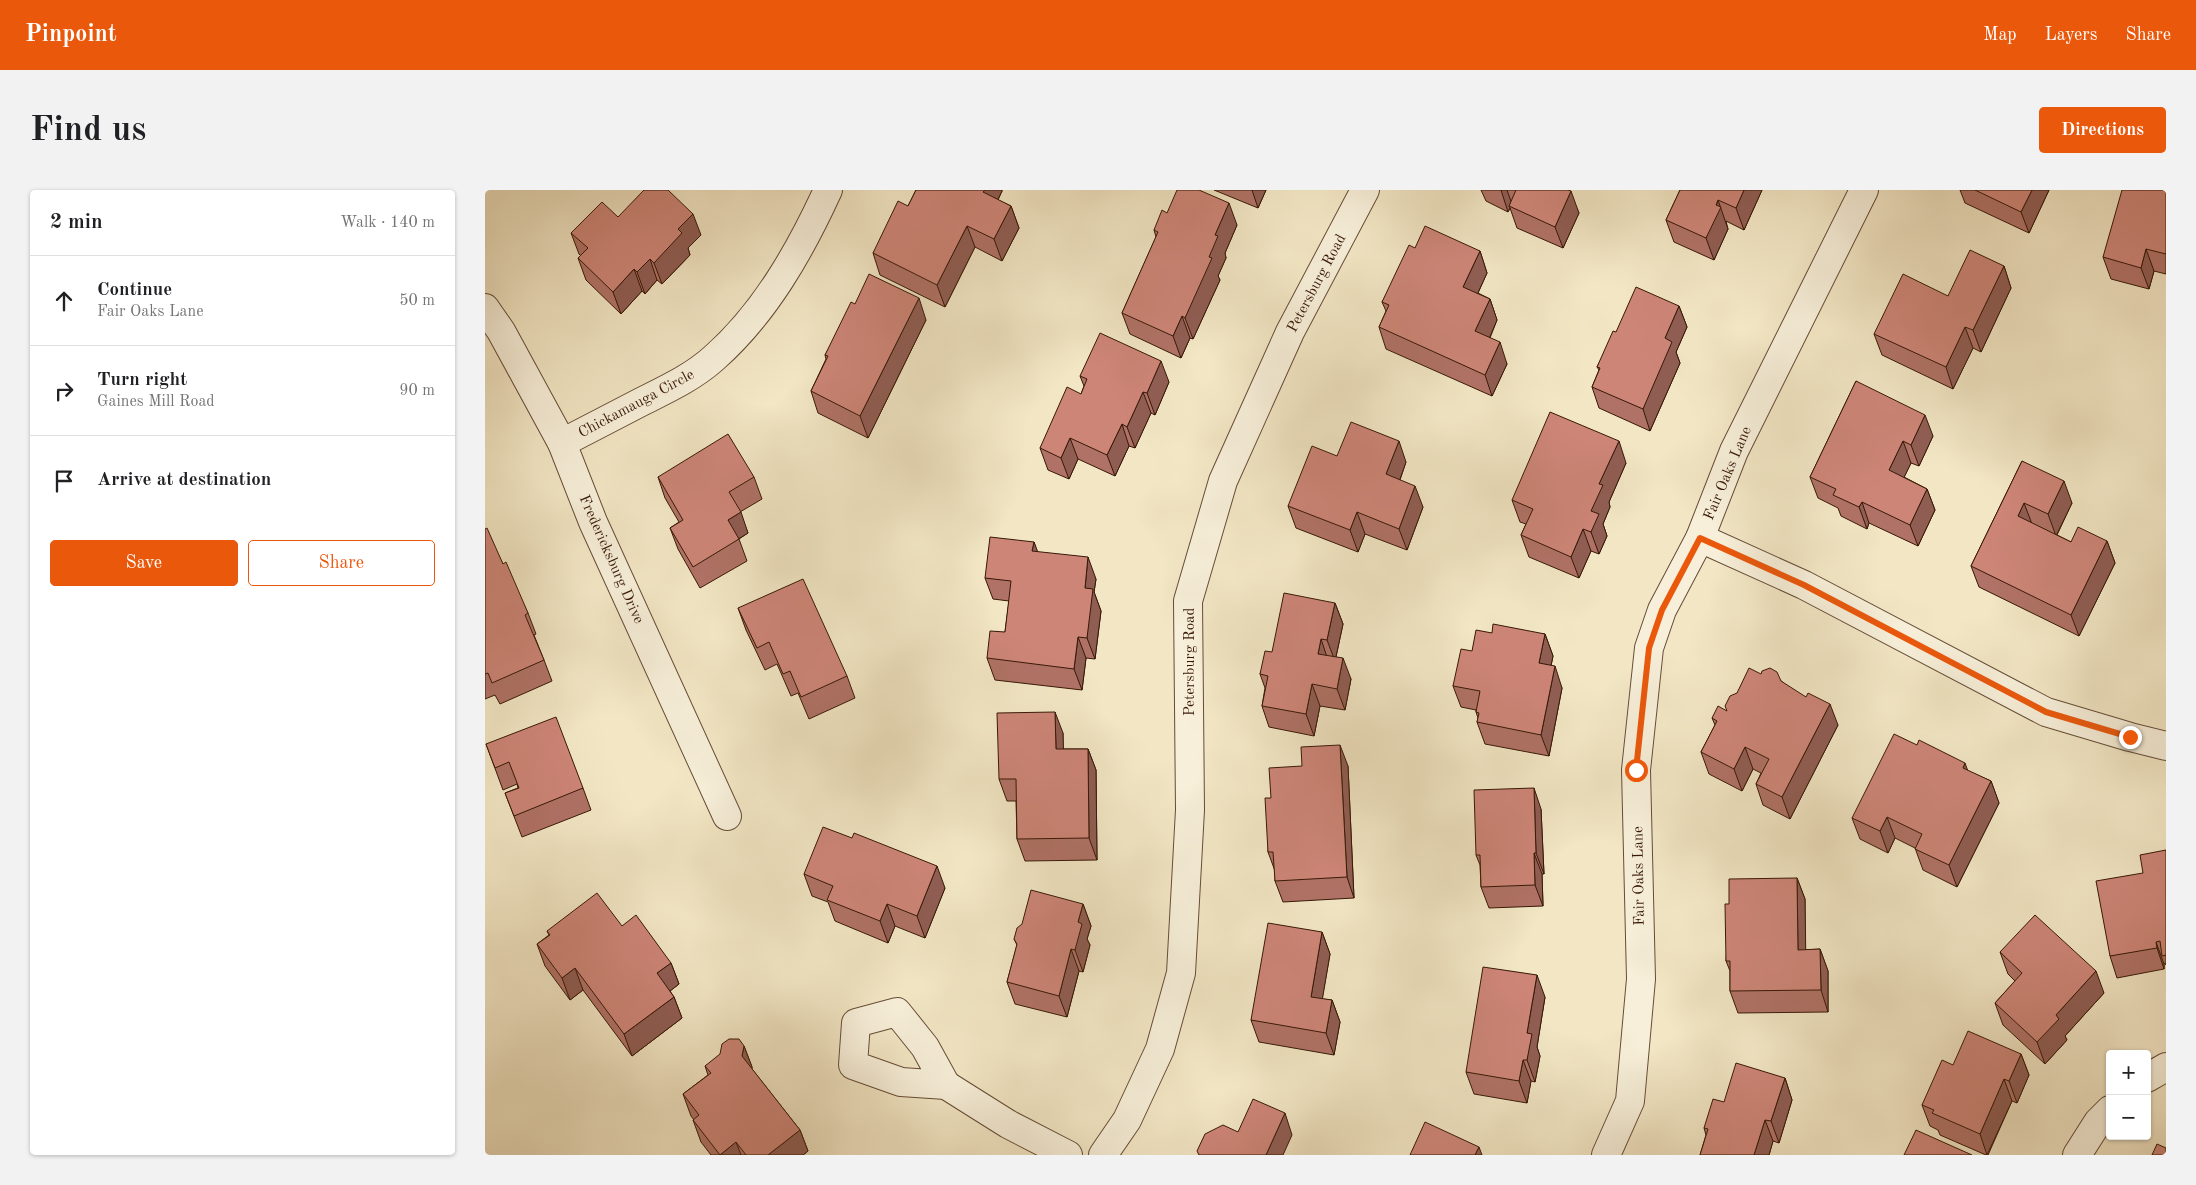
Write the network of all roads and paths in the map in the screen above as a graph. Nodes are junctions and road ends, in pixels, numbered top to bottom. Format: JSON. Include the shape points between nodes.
{"nodes":[{"id":1,"x":828,"y":190,"type":"edge"},
{"id":2,"x":1365,"y":190,"type":"edge"},
{"id":3,"x":1864,"y":190,"type":"edge"},
{"id":4,"x":485,"y":308,"type":"edge"},
{"id":5,"x":562,"y":443,"type":"junction"},
{"id":6,"x":1700,"y":538,"type":"junction"},
{"id":7,"x":2166,"y":746,"type":"edge"},
{"id":8,"x":727,"y":816,"type":"dead end"},
{"id":9,"x":2166,"y":1067,"type":"edge"},
{"id":10,"x":2151,"y":1076,"type":"edge"},
{"id":11,"x":947,"y":1085,"type":"dead end"},
{"id":12,"x":2106,"y":1114,"type":"edge"},
{"id":13,"x":1068,"y":1155,"type":"edge"},
{"id":14,"x":1103,"y":1155,"type":"edge"},
{"id":15,"x":1605,"y":1155,"type":"edge"},
{"id":16,"x":2077,"y":1155,"type":"edge"}],
"edges":[{"from":1,"to":5,"type":"street","name":"Chickamauga Circle","via":[[812,224],[769,296],[713,359],[678,383]]},
{"from":2,"to":14,"type":"street","name":"Petersburg Road","via":[[1290,332],[1223,481],[1188,602],[1190,810],[1181,973],[1160,1049],[1127,1120]]},
{"from":3,"to":6,"type":"street","name":"Fair Oaks Lane","via":[[1734,451]]},
{"from":4,"to":5,"type":"street","name":"Fredericksburg Drive","via":[[501,331]]},
{"from":5,"to":8,"type":"street","name":"Fredericksburg Drive","via":[[593,522]]},
{"from":6,"to":7,"type":"street","via":[[1804,585],[2046,712]]},
{"from":6,"to":15,"type":"street","name":"Fair Oaks Lane","via":[[1662,610],[1649,648],[1636,770],[1641,979],[1630,1101]]},
{"from":9,"to":10,"type":"street"},
{"from":11,"to":13,"type":"street","via":[[1008,1124]]},
{"from":12,"to":16,"type":"street"}]}
